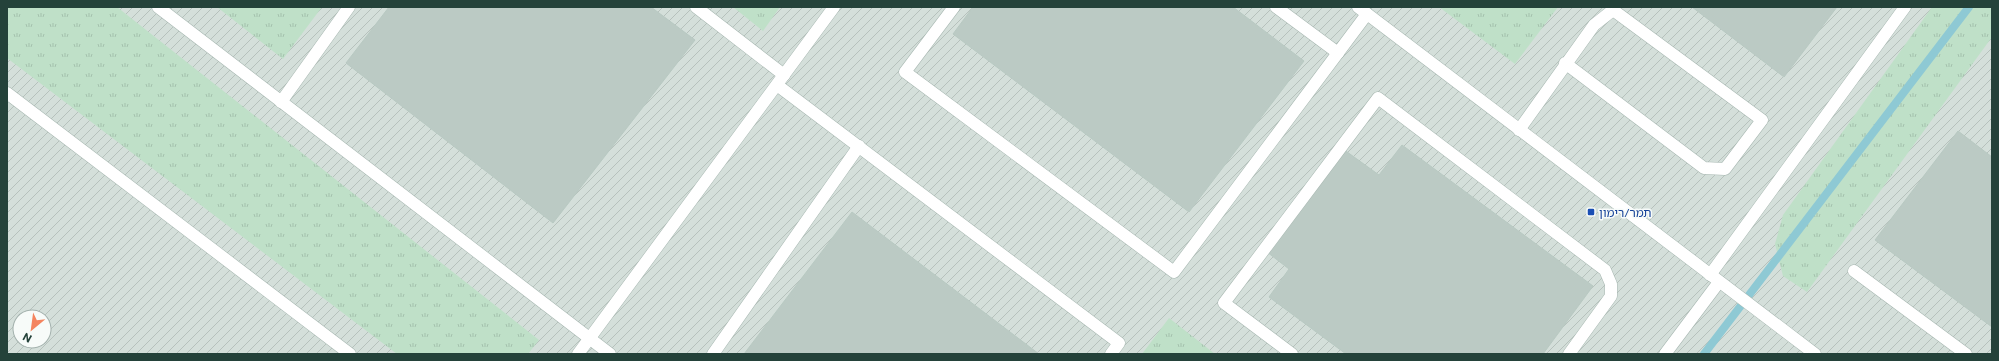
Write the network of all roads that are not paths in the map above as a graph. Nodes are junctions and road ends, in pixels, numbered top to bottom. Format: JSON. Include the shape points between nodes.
{"nodes":[{"id":1,"x":158,"y":7,"type":"edge"},
{"id":2,"x":349,"y":7,"type":"edge"},
{"id":3,"x":696,"y":7,"type":"edge"},
{"id":4,"x":834,"y":7,"type":"edge"},
{"id":5,"x":954,"y":7,"type":"edge"},
{"id":6,"x":1276,"y":7,"type":"edge"},
{"id":7,"x":1905,"y":7,"type":"edge"},
{"id":8,"x":1362,"y":11,"type":"edge"},
{"id":9,"x":1338,"y":53,"type":"junction"},
{"id":10,"x":1565,"y":63,"type":"junction"},
{"id":11,"x":780,"y":80,"type":"junction"},
{"id":12,"x":7,"y":93,"type":"edge"},
{"id":13,"x":281,"y":102,"type":"junction"},
{"id":14,"x":1519,"y":130,"type":"junction"},
{"id":15,"x":859,"y":146,"type":"junction"},
{"id":16,"x":1854,"y":271,"type":"dead end"},
{"id":17,"x":1715,"y":279,"type":"junction"},
{"id":18,"x":590,"y":339,"type":"junction"},
{"id":19,"x":350,"y":354,"type":"edge"},
{"id":20,"x":578,"y":354,"type":"edge"},
{"id":21,"x":610,"y":354,"type":"edge"},
{"id":22,"x":713,"y":354,"type":"edge"},
{"id":23,"x":1111,"y":354,"type":"edge"},
{"id":24,"x":1292,"y":354,"type":"edge"},
{"id":25,"x":1569,"y":354,"type":"edge"},
{"id":26,"x":1665,"y":354,"type":"edge"},
{"id":27,"x":1815,"y":354,"type":"edge"},
{"id":28,"x":1966,"y":354,"type":"edge"}],
"edges":[{"from":1,"to":13,"type":"street"},
{"from":2,"to":13,"type":"street"},
{"from":3,"to":11,"type":"street"},
{"from":4,"to":11,"type":"street"},
{"from":5,"to":9,"type":"street","via":[[905,72],[1174,272]]},
{"from":6,"to":9,"type":"street"},
{"from":7,"to":17,"type":"street"},
{"from":8,"to":9,"type":"street"},
{"from":8,"to":14,"type":"street"},
{"from":10,"to":10,"type":"street","via":[[1704,168],[1725,169],[1762,120],[1614,10],[1594,25]]},
{"from":10,"to":14,"type":"street"},
{"from":11,"to":15,"type":"street"},
{"from":11,"to":18,"type":"street"},
{"from":12,"to":19,"type":"street"},
{"from":13,"to":18,"type":"street"},
{"from":14,"to":17,"type":"street"},
{"from":15,"to":22,"type":"street"},
{"from":15,"to":23,"type":"street","via":[[1119,343]]},
{"from":16,"to":28,"type":"street"},
{"from":17,"to":26,"type":"street"},
{"from":17,"to":27,"type":"street"},
{"from":18,"to":20,"type":"street"},
{"from":18,"to":21,"type":"street"},
{"from":24,"to":25,"type":"street","via":[[1224,303],[1378,98],[1606,270],[1611,284],[1611,296]]}]}
